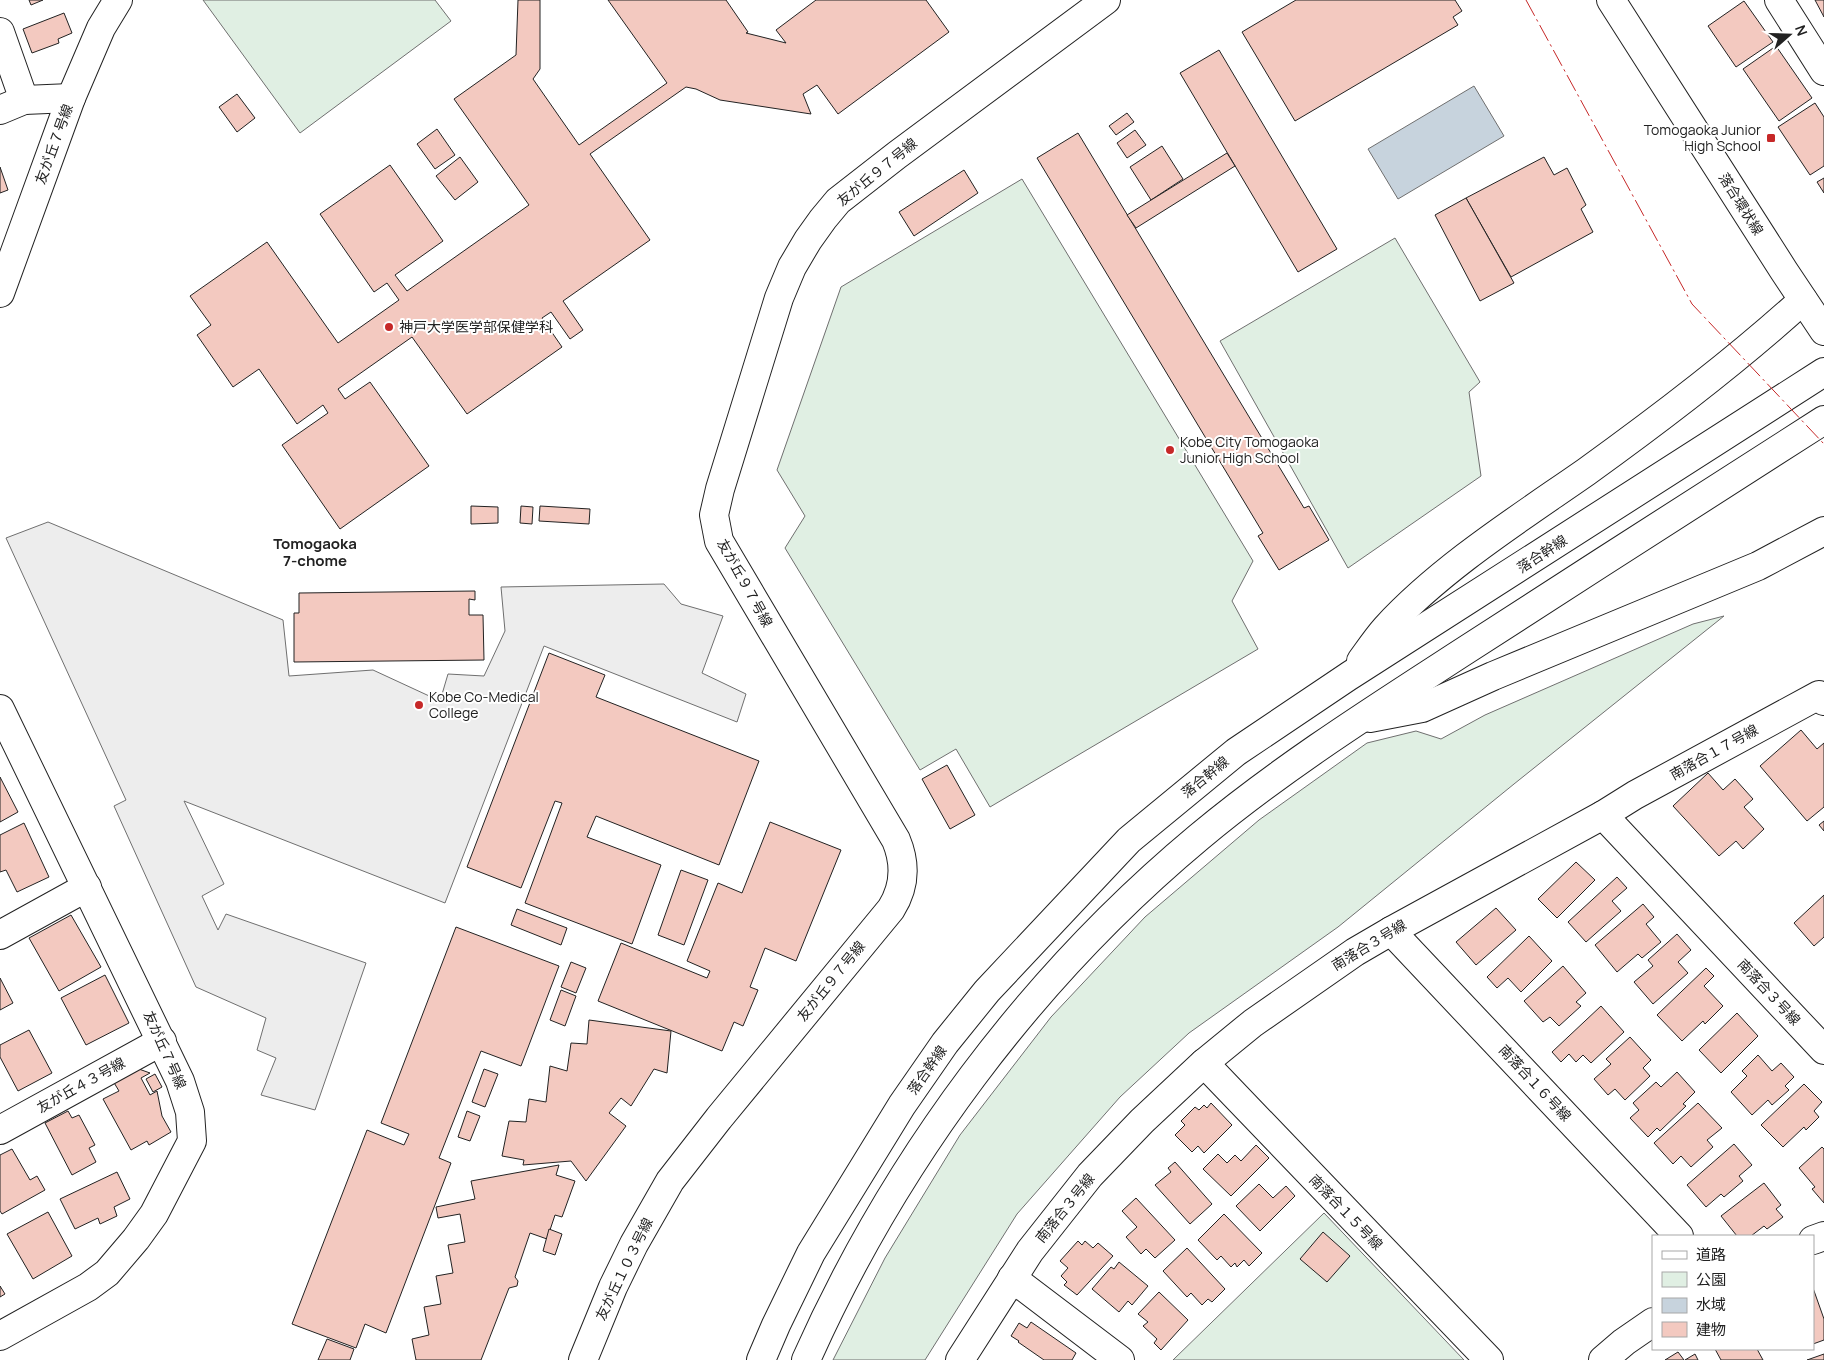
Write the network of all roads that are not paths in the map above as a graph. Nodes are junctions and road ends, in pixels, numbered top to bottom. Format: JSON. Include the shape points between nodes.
{"nodes":[{"id":1,"x":118,"y":0,"type":"edge"},
{"id":2,"x":1106,"y":0,"type":"edge"},
{"id":3,"x":1611,"y":0,"type":"edge"},
{"id":4,"x":1779,"y":0,"type":"edge"},
{"id":5,"x":0,"y":32,"type":"edge"},
{"id":6,"x":1824,"y":71,"type":"edge"},
{"id":7,"x":71,"y":98,"type":"junction"},
{"id":8,"x":12,"y":105,"type":"edge"},
{"id":9,"x":1,"y":288,"type":"edge"},
{"id":10,"x":1803,"y":300,"type":"junction"},
{"id":11,"x":1824,"y":331,"type":"edge"},
{"id":12,"x":1824,"y":372,"type":"edge"},
{"id":13,"x":1824,"y":420,"type":"edge"},
{"id":14,"x":1824,"y":531,"type":"edge"},
{"id":15,"x":1349,"y":676,"type":"junction"},
{"id":16,"x":1824,"y":701,"type":"edge"},
{"id":17,"x":1358,"y":720,"type":"junction"},
{"id":18,"x":4,"y":727,"type":"edge"},
{"id":19,"x":1603,"y":815,"type":"junction"},
{"id":20,"x":87,"y":887,"type":"junction"},
{"id":21,"x":1391,"y":931,"type":"junction"},
{"id":22,"x":0,"y":935,"type":"edge"},
{"id":23,"x":162,"y":1041,"type":"junction"},
{"id":24,"x":1824,"y":1050,"type":"edge"},
{"id":25,"x":1204,"y":1063,"type":"junction"},
{"id":26,"x":0,"y":1130,"type":"edge"},
{"id":27,"x":670,"y":1181,"type":"joint"},
{"id":28,"x":1678,"y":1235,"type":"edge"},
{"id":29,"x":1012,"y":1278,"type":"junction"},
{"id":30,"x":1652,"y":1323,"type":"edge"},
{"id":31,"x":0,"y":1336,"type":"edge"},
{"id":32,"x":583,"y":1360,"type":"edge"},
{"id":33,"x":761,"y":1360,"type":"edge"},
{"id":34,"x":806,"y":1360,"type":"edge"},
{"id":35,"x":960,"y":1360,"type":"edge"},
{"id":36,"x":1120,"y":1360,"type":"edge"},
{"id":37,"x":1489,"y":1360,"type":"edge"},
{"id":38,"x":1603,"y":1360,"type":"edge"}],
"edges":[{"from":1,"to":7,"type":"street","name":"友が丘７号線","via":[[101,28]]},
{"from":2,"to":27,"type":"street","name":"友が丘９７号線","via":[[838,201],[808,240],[779,298],[720,488],[714,515],[719,541],[896,840],[902,853],[903,878],[891,909]]},
{"from":3,"to":10,"type":"street","name":"落合環状線"},
{"from":4,"to":6,"type":"street"},
{"from":5,"to":8,"type":"street"},
{"from":7,"to":8,"type":"street"},
{"from":7,"to":9,"type":"street","name":"友が丘７号線"},
{"from":10,"to":11,"type":"street","name":"落合環状線"},
{"from":10,"to":15,"type":"street","via":[[1654,424],[1472,553],[1415,599],[1386,628]]},
{"from":12,"to":15,"type":"street","name":"落合幹線"},
{"from":13,"to":17,"type":"street"},
{"from":14,"to":17,"type":"street","via":[[1758,566],[1422,708]]},
{"from":15,"to":33,"type":"street","name":"落合幹線","via":[[1236,752],[1129,840],[987,991],[902,1105],[837,1208],[811,1253]]},
{"from":16,"to":19,"type":"street","name":"南落合１７号線","via":[[1819,695]]},
{"from":17,"to":34,"type":"street","via":[[1277,776],[1178,855],[1092,937],[1026,1010],[962,1089],[898,1186],[858,1253]]},
{"from":18,"to":20,"type":"street","name":"友が丘７号線"},
{"from":19,"to":21,"type":"street","name":"南落合３号線"},
{"from":19,"to":24,"type":"street","name":"南落合３号線"},
{"from":20,"to":22,"type":"street"},
{"from":20,"to":23,"type":"street","name":"友が丘７号線"},
{"from":21,"to":25,"type":"street","name":"南落合３号線","via":[[1334,965]]},
{"from":21,"to":28,"type":"street","name":"南落合１６号線"},
{"from":23,"to":26,"type":"street","name":"友が丘４３号線"},
{"from":23,"to":31,"type":"street","name":"友が丘７号線","via":[[190,1112],[192,1141],[154,1214],[107,1273]]},
{"from":25,"to":29,"type":"street","name":"南落合３号線","via":[[1142,1120],[1090,1175]]},
{"from":25,"to":37,"type":"street","name":"南落合１５号線"},
{"from":27,"to":32,"type":"street","name":"友が丘１０３号線","via":[[613,1287]]},
{"from":29,"to":35,"type":"street","name":"南落合３号線"},
{"from":29,"to":36,"type":"street"},
{"from":30,"to":38,"type":"street"}]}
